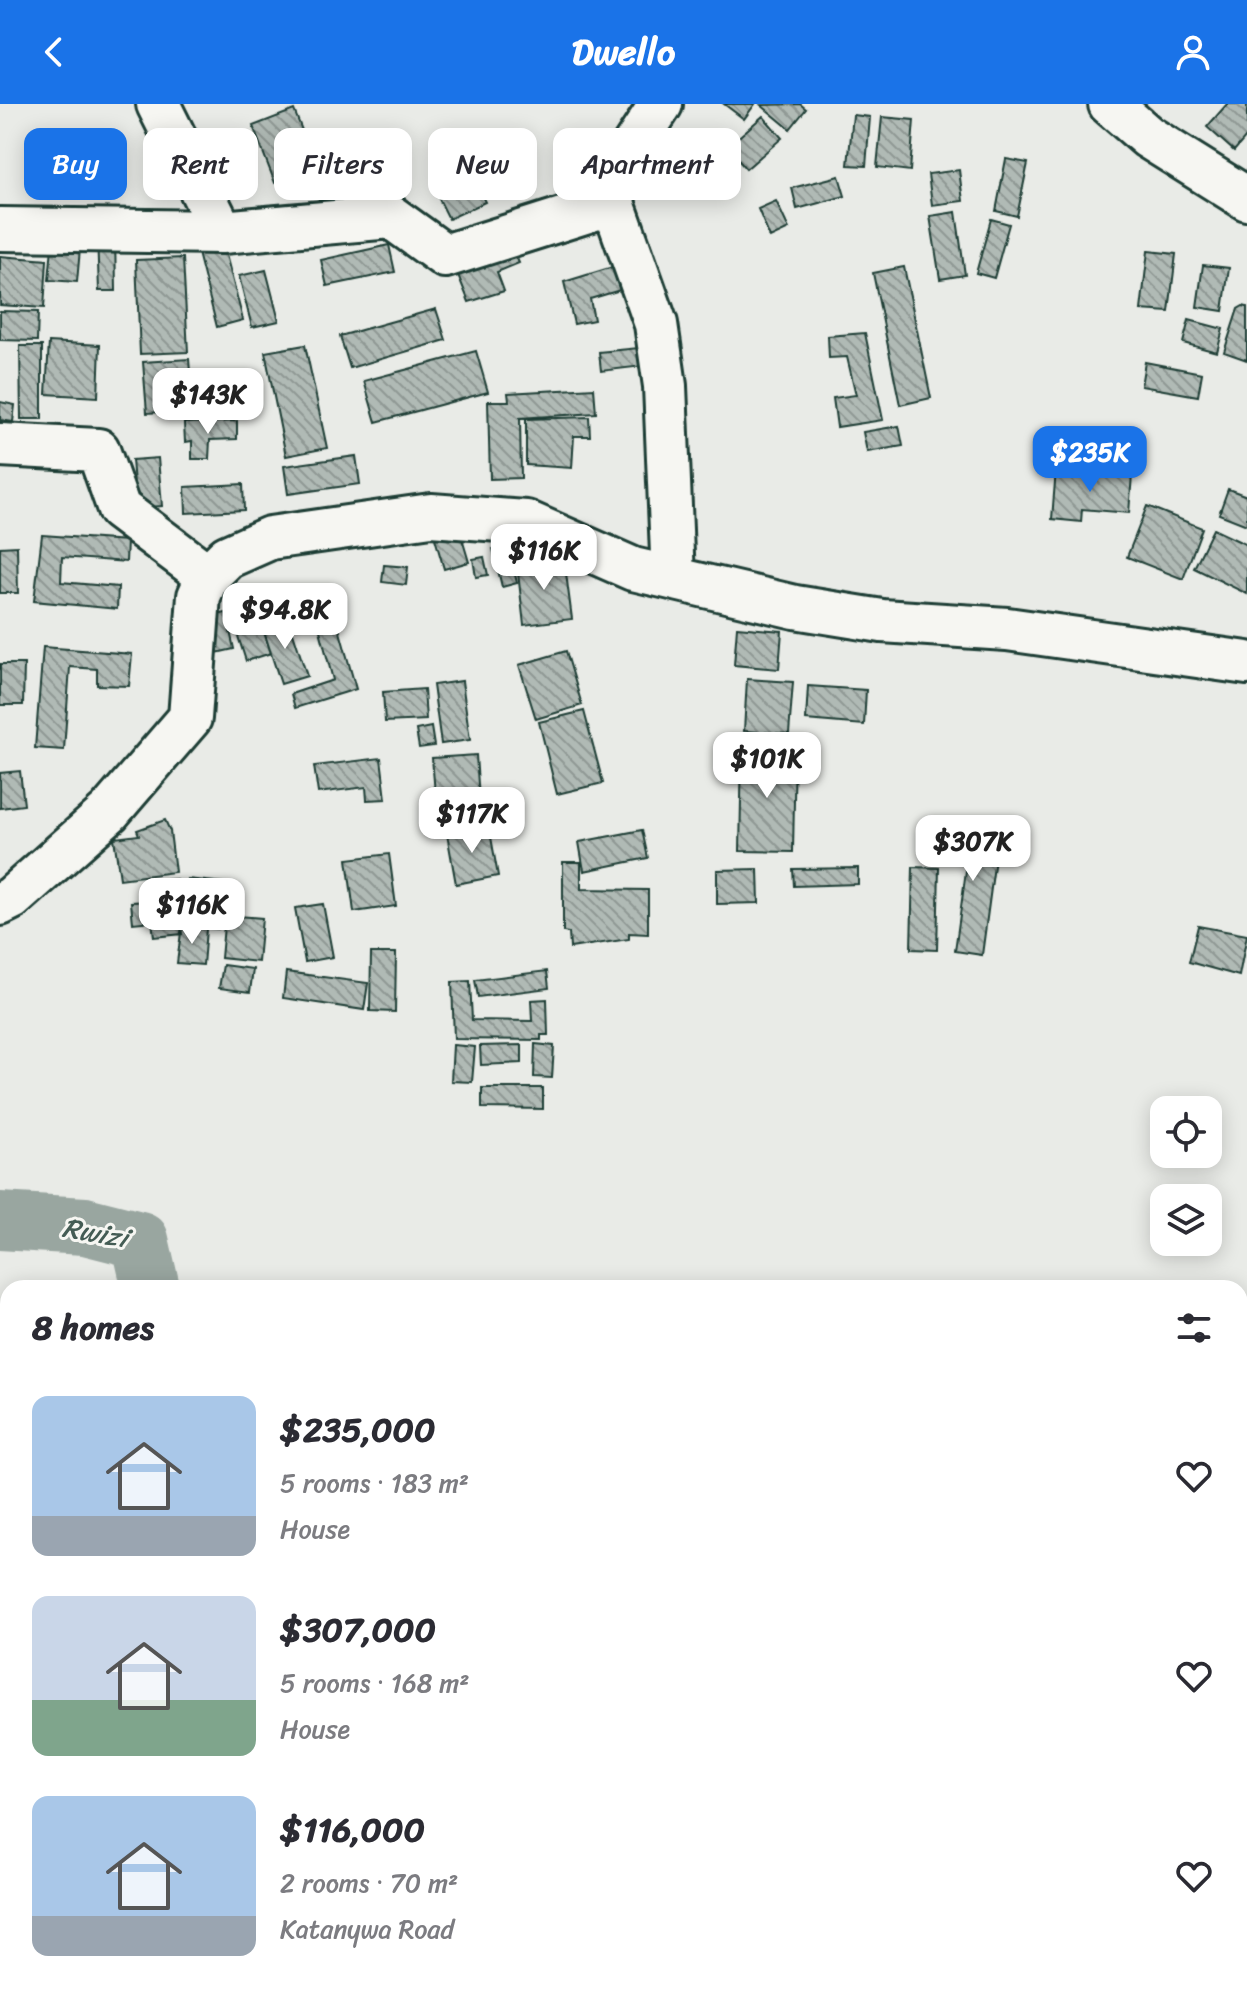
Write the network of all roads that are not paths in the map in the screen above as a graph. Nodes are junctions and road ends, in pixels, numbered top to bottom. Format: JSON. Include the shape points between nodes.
{"nodes":[{"id":1,"x":158,"y":104,"type":"edge"},
{"id":2,"x":661,"y":104,"type":"edge"},
{"id":3,"x":1110,"y":104,"type":"edge"},
{"id":4,"x":1247,"y":199,"type":"edge"},
{"id":5,"x":613,"y":203,"type":"junction"},
{"id":6,"x":0,"y":229,"type":"edge"},
{"id":7,"x":222,"y":232,"type":"junction"},
{"id":8,"x":0,"y":445,"type":"edge"},
{"id":9,"x":208,"y":576,"type":"junction"},
{"id":10,"x":673,"y":578,"type":"junction"},
{"id":11,"x":1247,"y":663,"type":"edge"},
{"id":12,"x":0,"y":904,"type":"edge"}],
"edges":[{"from":1,"to":7,"type":"street"},
{"from":2,"to":5,"type":"street","via":[[618,170]]},
{"from":3,"to":4,"type":"street","via":[[1148,137]]},
{"from":5,"to":7,"type":"street","via":[[445,256],[391,217]]},
{"from":5,"to":10,"type":"street","via":[[656,324],[665,386]]},
{"from":6,"to":7,"type":"street"},
{"from":8,"to":9,"type":"street","via":[[98,450],[119,509]]},
{"from":9,"to":10,"type":"street","via":[[227,557],[270,538],[431,515],[526,522],[633,569]]},
{"from":9,"to":12,"type":"street","via":[[199,596],[190,718],[109,812]]},
{"from":10,"to":11,"type":"street","via":[[882,621],[1007,629]]}]}
